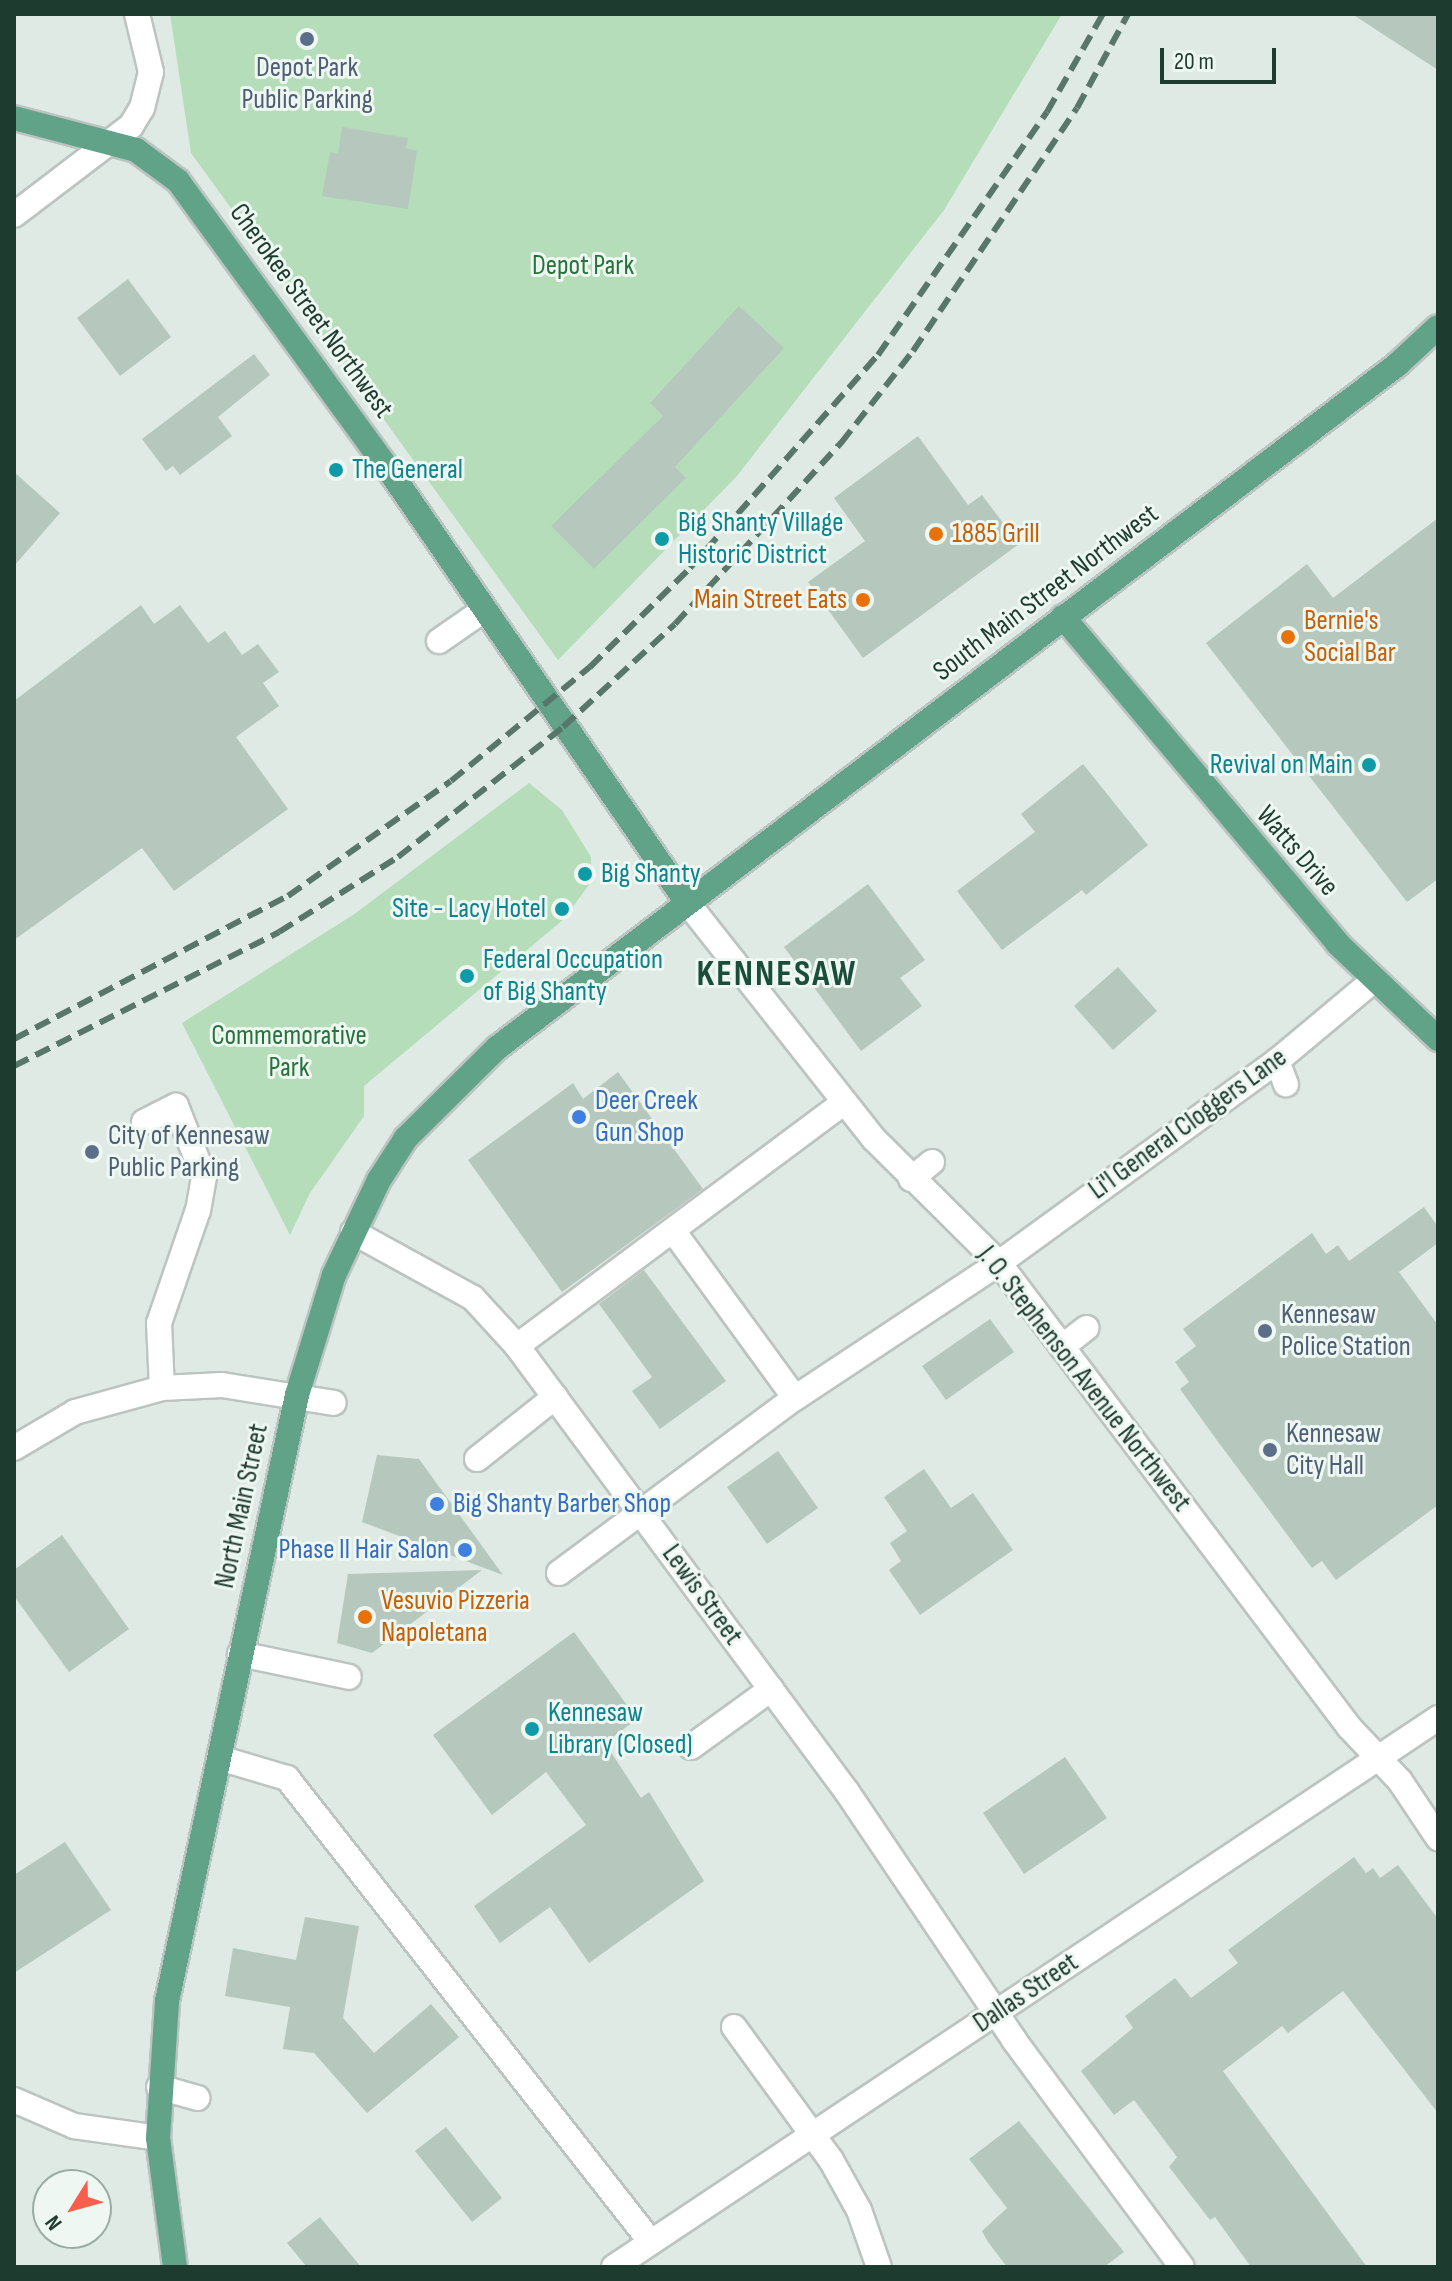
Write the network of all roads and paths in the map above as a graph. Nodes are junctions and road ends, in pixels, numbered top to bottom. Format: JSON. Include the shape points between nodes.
{"nodes":[{"id":1,"x":137,"y":14,"type":"edge"},
{"id":2,"x":14,"y":118,"type":"edge"},
{"id":3,"x":113,"y":143,"type":"junction"},
{"id":4,"x":14,"y":215,"type":"edge"},
{"id":5,"x":1438,"y":327,"type":"edge"},
{"id":6,"x":484,"y":610,"type":"junction"},
{"id":7,"x":1063,"y":617,"type":"junction"},
{"id":8,"x":439,"y":641,"type":"dead end"},
{"id":9,"x":686,"y":901,"type":"junction"},
{"id":10,"x":1374,"y":980,"type":"junction"},
{"id":11,"x":1438,"y":1039,"type":"edge"},
{"id":12,"x":1277,"y":1061,"type":"junction"},
{"id":13,"x":1286,"y":1084,"type":"dead end"},
{"id":14,"x":843,"y":1103,"type":"junction"},
{"id":15,"x":144,"y":1122,"type":"dead end"},
{"id":16,"x":932,"y":1162,"type":"dead end"},
{"id":17,"x":911,"y":1179,"type":"junction"},
{"id":18,"x":353,"y":1232,"type":"junction"},
{"id":19,"x":674,"y":1232,"type":"junction"},
{"id":20,"x":999,"y":1263,"type":"junction"},
{"id":21,"x":1086,"y":1328,"type":"dead end"},
{"id":22,"x":517,"y":1346,"type":"junction"},
{"id":23,"x":1062,"y":1347,"type":"junction"},
{"id":24,"x":162,"y":1388,"type":"junction"},
{"id":25,"x":297,"y":1395,"type":"junction"},
{"id":26,"x":555,"y":1397,"type":"junction"},
{"id":27,"x":795,"y":1398,"type":"junction"},
{"id":28,"x":334,"y":1403,"type":"dead end"},
{"id":29,"x":14,"y":1448,"type":"edge"},
{"id":30,"x":477,"y":1459,"type":"dead end"},
{"id":31,"x":640,"y":1510,"type":"junction"},
{"id":32,"x":559,"y":1573,"type":"dead end"},
{"id":33,"x":240,"y":1654,"type":"junction"},
{"id":34,"x":349,"y":1677,"type":"dead end"},
{"id":35,"x":771,"y":1689,"type":"junction"},
{"id":36,"x":1438,"y":1718,"type":"edge"},
{"id":37,"x":691,"y":1747,"type":"dead end"},
{"id":38,"x":1378,"y":1757,"type":"junction"},
{"id":39,"x":219,"y":1758,"type":"junction"},
{"id":40,"x":1438,"y":1838,"type":"edge"},
{"id":41,"x":997,"y":2013,"type":"junction"},
{"id":42,"x":734,"y":2027,"type":"dead end"},
{"id":43,"x":159,"y":2087,"type":"junction"},
{"id":44,"x":197,"y":2098,"type":"dead end"},
{"id":45,"x":14,"y":2100,"type":"edge"},
{"id":46,"x":813,"y":2135,"type":"junction"},
{"id":47,"x":158,"y":2138,"type":"junction"},
{"id":48,"x":651,"y":2242,"type":"junction"},
{"id":49,"x":175,"y":2267,"type":"edge"},
{"id":50,"x":614,"y":2267,"type":"edge"},
{"id":51,"x":879,"y":2267,"type":"edge"},
{"id":52,"x":1182,"y":2267,"type":"edge"}],
"edges":[{"from":1,"to":3,"type":"street","via":[[151,72],[148,90],[131,126]]},
{"from":2,"to":3,"type":"main road","name":"Cherokee Street Northwest"},
{"from":3,"to":4,"type":"street"},
{"from":3,"to":6,"type":"main road","name":"Cherokee Street Northwest","via":[[153,159],[184,188]]},
{"from":5,"to":7,"type":"main road","name":"South Main Street Northwest","via":[[1398,364]]},
{"from":6,"to":8,"type":"street"},
{"from":6,"to":9,"type":"main road","name":"Cherokee Street Northwest"},
{"from":7,"to":9,"type":"main road","name":"South Main Street Northwest"},
{"from":7,"to":10,"type":"main road","name":"Watts Drive","via":[[1245,838]]},
{"from":9,"to":14,"type":"street","name":"J. O. Stephenson Avenue Northwest"},
{"from":9,"to":18,"type":"main road","name":"North Main Street","via":[[452,1089],[406,1138]]},
{"from":10,"to":11,"type":"main road","name":"Watts Drive"},
{"from":10,"to":12,"type":"street","name":"Li'l General Cloggers Lane"},
{"from":12,"to":13,"type":"street"},
{"from":12,"to":20,"type":"street","name":"Li'l General Cloggers Lane"},
{"from":14,"to":17,"type":"street","name":"J. O. Stephenson Avenue Northwest"},
{"from":14,"to":19,"type":"street"},
{"from":15,"to":24,"type":"street","via":[[176,1106],[204,1177],[159,1323]]},
{"from":16,"to":17,"type":"street"},
{"from":17,"to":20,"type":"street","name":"J. O. Stephenson Avenue Northwest"},
{"from":18,"to":22,"type":"street","name":"Lewis Street","via":[[473,1298]]},
{"from":18,"to":25,"type":"main road","name":"North Main Street"},
{"from":19,"to":22,"type":"street"},
{"from":19,"to":27,"type":"street"},
{"from":20,"to":23,"type":"street","name":"J. O. Stephenson Avenue Northwest"},
{"from":20,"to":27,"type":"street","name":"Li'l General Cloggers Lane"},
{"from":21,"to":23,"type":"street"},
{"from":22,"to":26,"type":"street","name":"Lewis Street"},
{"from":23,"to":38,"type":"street","name":"J. O. Stephenson Avenue Northwest","via":[[1349,1727]]},
{"from":24,"to":25,"type":"street","via":[[222,1385]]},
{"from":24,"to":29,"type":"street","via":[[75,1412]]},
{"from":25,"to":28,"type":"street"},
{"from":25,"to":33,"type":"main road","name":"North Main Street"},
{"from":26,"to":30,"type":"street"},
{"from":26,"to":31,"type":"street","name":"Lewis Street"},
{"from":27,"to":31,"type":"street","name":"Li'l General Cloggers Lane"},
{"from":31,"to":32,"type":"street","name":"Li'l General Cloggers Lane"},
{"from":31,"to":35,"type":"street","name":"Lewis Street"},
{"from":33,"to":34,"type":"street"},
{"from":33,"to":39,"type":"main road","name":"North Main Street"},
{"from":35,"to":37,"type":"street"},
{"from":35,"to":41,"type":"street","name":"Lewis Street"},
{"from":36,"to":38,"type":"street","name":"Dallas Street"},
{"from":38,"to":40,"type":"street","name":"J. O. Stephenson Avenue Northwest"},
{"from":38,"to":41,"type":"street","name":"Dallas Street"},
{"from":39,"to":43,"type":"main road","name":"North Main Street","via":[[167,2001]]},
{"from":39,"to":48,"type":"street","via":[[287,1778]]},
{"from":41,"to":46,"type":"street","name":"Dallas Street"},
{"from":41,"to":52,"type":"street","name":"Lewis Street"},
{"from":42,"to":46,"type":"street"},
{"from":43,"to":44,"type":"street"},
{"from":43,"to":47,"type":"main road","name":"North Main Street"},
{"from":45,"to":47,"type":"street","via":[[74,2126]]},
{"from":46,"to":48,"type":"street","name":"Dallas Street"},
{"from":46,"to":51,"type":"street","via":[[859,2210]]},
{"from":47,"to":49,"type":"main road","name":"North Main Street"},
{"from":48,"to":50,"type":"street","name":"Dallas Street"}]}
